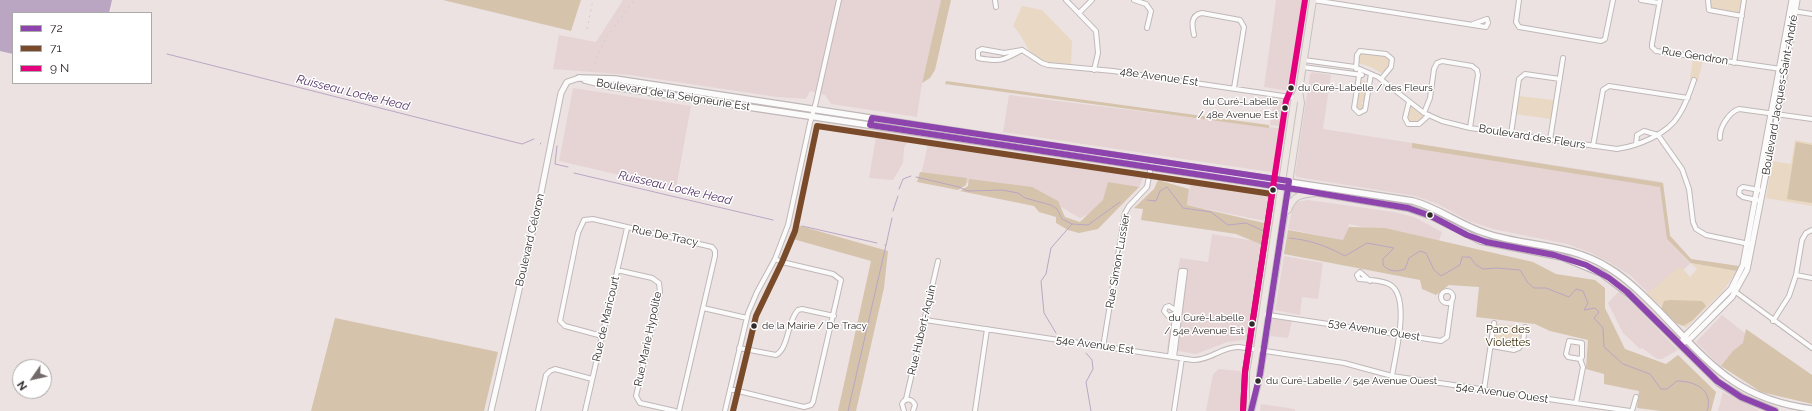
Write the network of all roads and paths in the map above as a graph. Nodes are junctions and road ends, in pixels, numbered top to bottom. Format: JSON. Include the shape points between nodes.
{"nodes":[{"id":1,"x":839,"y":0,"type":"edge"},
{"id":2,"x":995,"y":0,"type":"edge"},
{"id":3,"x":1066,"y":0,"type":"edge"},
{"id":4,"x":1092,"y":0,"type":"edge"},
{"id":5,"x":1134,"y":0,"type":"edge"},
{"id":6,"x":1313,"y":0,"type":"edge"},
{"id":7,"x":1519,"y":0,"type":"edge"},
{"id":8,"x":1612,"y":0,"type":"edge"},
{"id":9,"x":1641,"y":0,"type":"edge"},
{"id":10,"x":1708,"y":0,"type":"edge"},
{"id":11,"x":1744,"y":0,"type":"edge"},
{"id":12,"x":1792,"y":0,"type":"edge"},
{"id":13,"x":1797,"y":0,"type":"edge"},
{"id":14,"x":1659,"y":2,"type":"edge"},
{"id":15,"x":996,"y":7,"type":"dead end"},
{"id":16,"x":1792,"y":11,"type":"junction"},
{"id":17,"x":1079,"y":13,"type":"junction"},
{"id":18,"x":1812,"y":14,"type":"edge"},
{"id":19,"x":1742,"y":16,"type":"junction"},
{"id":20,"x":1473,"y":24,"type":"dead end"},
{"id":21,"x":1147,"y":28,"type":"dead end"},
{"id":22,"x":1194,"y":35,"type":"dead end"},
{"id":23,"x":1022,"y":50,"type":"junction"},
{"id":24,"x":1563,"y":58,"type":"dead end"},
{"id":25,"x":1304,"y":60,"type":"junction"},
{"id":26,"x":1734,"y":63,"type":"junction"},
{"id":27,"x":1303,"y":67,"type":"junction"},
{"id":28,"x":1355,"y":67,"type":"junction"},
{"id":29,"x":1094,"y":70,"type":"junction"},
{"id":30,"x":1783,"y":70,"type":"junction"},
{"id":31,"x":1360,"y":72,"type":"junction"},
{"id":32,"x":1371,"y":74,"type":"junction"},
{"id":33,"x":579,"y":78,"type":"junction"},
{"id":34,"x":1381,"y":78,"type":"junction"},
{"id":35,"x":1560,"y":79,"type":"junction"},
{"id":36,"x":1694,"y":80,"type":"dead end"},
{"id":37,"x":640,"y":83,"type":"junction"},
{"id":38,"x":1234,"y":88,"type":"junction"},
{"id":39,"x":639,"y":91,"type":"junction"},
{"id":40,"x":691,"y":91,"type":"junction"},
{"id":41,"x":706,"y":93,"type":"junction"},
{"id":42,"x":737,"y":97,"type":"junction"},
{"id":43,"x":1298,"y":98,"type":"junction"},
{"id":44,"x":1688,"y":98,"type":"junction"},
{"id":45,"x":690,"y":99,"type":"junction"},
{"id":46,"x":749,"y":99,"type":"junction"},
{"id":47,"x":704,"y":101,"type":"junction"},
{"id":48,"x":1409,"y":102,"type":"junction"},
{"id":49,"x":736,"y":106,"type":"junction"},
{"id":50,"x":748,"y":108,"type":"junction"},
{"id":51,"x":814,"y":109,"type":"junction"},
{"id":52,"x":1424,"y":113,"type":"junction"},
{"id":53,"x":1775,"y":113,"type":"junction"},
{"id":54,"x":1429,"y":115,"type":"junction"},
{"id":55,"x":811,"y":117,"type":"junction"},
{"id":56,"x":1812,"y":119,"type":"edge"},
{"id":57,"x":1470,"y":128,"type":"junction"},
{"id":58,"x":948,"y":130,"type":"junction"},
{"id":59,"x":1511,"y":134,"type":"junction"},
{"id":60,"x":1658,"y":135,"type":"junction"},
{"id":61,"x":946,"y":137,"type":"junction"},
{"id":62,"x":1720,"y":138,"type":"dead end"},
{"id":63,"x":1011,"y":140,"type":"junction"},
{"id":64,"x":1550,"y":140,"type":"junction"},
{"id":65,"x":1636,"y":144,"type":"junction"},
{"id":66,"x":1593,"y":146,"type":"junction"},
{"id":67,"x":1010,"y":147,"type":"junction"},
{"id":68,"x":1096,"y":152,"type":"junction"},
{"id":69,"x":1095,"y":160,"type":"junction"},
{"id":70,"x":1152,"y":160,"type":"junction"},
{"id":71,"x":1188,"y":165,"type":"junction"},
{"id":72,"x":1151,"y":168,"type":"junction"},
{"id":73,"x":1187,"y":174,"type":"junction"},
{"id":74,"x":1286,"y":180,"type":"junction"},
{"id":75,"x":1285,"y":188,"type":"junction"},
{"id":76,"x":1760,"y":190,"type":"junction"},
{"id":77,"x":1316,"y":193,"type":"junction"},
{"id":78,"x":1759,"y":200,"type":"junction"},
{"id":79,"x":1442,"y":212,"type":"junction"},
{"id":80,"x":1283,"y":220,"type":"junction"},
{"id":81,"x":1438,"y":220,"type":"junction"},
{"id":82,"x":626,"y":228,"type":"junction"},
{"id":83,"x":1812,"y":230,"type":"edge"},
{"id":84,"x":1528,"y":241,"type":"junction"},
{"id":85,"x":1751,"y":244,"type":"junction"},
{"id":86,"x":1527,"y":250,"type":"junction"},
{"id":87,"x":1582,"y":254,"type":"junction"},
{"id":88,"x":775,"y":259,"type":"junction"},
{"id":89,"x":938,"y":262,"type":"dead end"},
{"id":90,"x":1579,"y":262,"type":"junction"},
{"id":91,"x":618,"y":270,"type":"junction"},
{"id":92,"x":1796,"y":275,"type":"junction"},
{"id":93,"x":1182,"y":278,"type":"dead end"},
{"id":94,"x":1812,"y":278,"type":"edge"},
{"id":95,"x":1370,"y":281,"type":"dead end"},
{"id":96,"x":1733,"y":291,"type":"junction"},
{"id":97,"x":1452,"y":300,"type":"dead end"},
{"id":98,"x":703,"y":308,"type":"junction"},
{"id":99,"x":1262,"y":314,"type":"junction"},
{"id":100,"x":1269,"y":315,"type":"junction"},
{"id":101,"x":834,"y":316,"type":"junction"},
{"id":102,"x":747,"y":318,"type":"junction"},
{"id":103,"x":925,"y":320,"type":"junction"},
{"id":104,"x":1773,"y":321,"type":"junction"},
{"id":105,"x":1494,"y":323,"type":"dead end"},
{"id":106,"x":1525,"y":327,"type":"dead end"},
{"id":107,"x":987,"y":329,"type":"junction"},
{"id":108,"x":1399,"y":334,"type":"junction"},
{"id":109,"x":602,"y":336,"type":"junction"},
{"id":110,"x":1686,"y":339,"type":"junction"},
{"id":111,"x":1680,"y":345,"type":"junction"},
{"id":112,"x":1492,"y":346,"type":"junction"},
{"id":113,"x":1103,"y":347,"type":"junction"},
{"id":114,"x":739,"y":348,"type":"junction"},
{"id":115,"x":1812,"y":348,"type":"edge"},
{"id":116,"x":1257,"y":349,"type":"junction"},
{"id":117,"x":1264,"y":350,"type":"junction"},
{"id":118,"x":1172,"y":357,"type":"junction"},
{"id":119,"x":1182,"y":358,"type":"junction"},
{"id":120,"x":1580,"y":359,"type":"junction"},
{"id":121,"x":1392,"y":376,"type":"junction"},
{"id":122,"x":592,"y":379,"type":"junction"},
{"id":123,"x":730,"y":390,"type":"junction"},
{"id":124,"x":1484,"y":390,"type":"junction"},
{"id":125,"x":1636,"y":397,"type":"dead end"},
{"id":126,"x":1253,"y":398,"type":"junction"},
{"id":127,"x":906,"y":400,"type":"junction"},
{"id":128,"x":1576,"y":403,"type":"junction"},
{"id":129,"x":1777,"y":403,"type":"junction"},
{"id":130,"x":1812,"y":409,"type":"edge"},
{"id":131,"x":491,"y":411,"type":"edge"},
{"id":132,"x":538,"y":411,"type":"edge"},
{"id":133,"x":585,"y":411,"type":"edge"},
{"id":134,"x":675,"y":411,"type":"edge"},
{"id":135,"x":679,"y":411,"type":"edge"},
{"id":136,"x":725,"y":411,"type":"edge"},
{"id":137,"x":904,"y":411,"type":"edge"},
{"id":138,"x":913,"y":411,"type":"edge"},
{"id":139,"x":975,"y":411,"type":"edge"},
{"id":140,"x":1174,"y":411,"type":"edge"},
{"id":141,"x":1251,"y":411,"type":"edge"},
{"id":142,"x":1631,"y":411,"type":"edge"},
{"id":143,"x":1775,"y":411,"type":"edge"}],
"edges":[{"from":1,"to":51,"type":"street"},
{"from":2,"to":15,"type":"street"},
{"from":3,"to":17,"type":"street"},
{"from":4,"to":17,"type":"street"},
{"from":5,"to":21,"type":"street","via":[[1146,4],[1151,11]]},
{"from":6,"to":20,"type":"street"},
{"from":6,"to":25,"type":"main road"},
{"from":7,"to":8,"type":"street","via":[[1516,22],[1520,27],[1601,41],[1605,39]]},
{"from":9,"to":14,"type":"street"},
{"from":10,"to":19,"type":"street","via":[[1709,10]]},
{"from":11,"to":19,"type":"street"},
{"from":12,"to":16,"type":"street","name":"Boulevard Jacques-Saint-André"},
{"from":13,"to":16,"type":"street","name":"Boulevard Jacques-Saint-André"},
{"from":14,"to":26,"type":"street","name":"Rue Gendron","via":[[1652,44],[1656,51]]},
{"from":16,"to":18,"type":"street"},
{"from":16,"to":30,"type":"street","name":"Boulevard Jacques-Saint-André"},
{"from":17,"to":29,"type":"street","via":[[1096,30],[1098,53]]},
{"from":19,"to":26,"type":"street"},
{"from":22,"to":38,"type":"street","via":[[1193,18],[1198,13],[1240,20],[1244,27]]},
{"from":23,"to":23,"type":"street","via":[[1004,53],[982,49],[976,55],[978,58],[996,62]]},
{"from":23,"to":29,"type":"street","name":"48e Avenue Est","via":[[1042,63]]},
{"from":24,"to":35,"type":"street"},
{"from":25,"to":27,"type":"main road"},
{"from":25,"to":28,"type":"street","name":"Boulevard des Fleurs"},
{"from":26,"to":30,"type":"street","name":"Rue Gendron"},
{"from":27,"to":31,"type":"street","name":"Boulevard des Fleurs"},
{"from":27,"to":43,"type":"main road"},
{"from":28,"to":31,"type":"street","name":"Boulevard des Fleurs"},
{"from":28,"to":34,"type":"street","via":[[1360,51],[1388,54],[1392,64]]},
{"from":29,"to":38,"type":"street","name":"48e Avenue Est"},
{"from":30,"to":53,"type":"street","name":"Boulevard Jacques-Saint-André"},
{"from":31,"to":32,"type":"street","name":"Boulevard des Fleurs"},
{"from":31,"to":32,"type":"street","via":[[1354,108],[1361,114],[1366,108]]},
{"from":32,"to":34,"type":"street","name":"Boulevard des Fleurs"},
{"from":33,"to":37,"type":"main road","name":"Boulevard de la Seigneurie Est","via":[[610,78]]},
{"from":33,"to":39,"type":"main road","name":"Boulevard de la Seigneurie Est"},
{"from":33,"to":131,"type":"street","name":"Boulevard Céloron","via":[[567,82],[562,93]]},
{"from":34,"to":48,"type":"street","name":"Boulevard des Fleurs"},
{"from":35,"to":59,"type":"street","via":[[1524,74],[1519,79]]},
{"from":35,"to":64,"type":"street"},
{"from":36,"to":44,"type":"street","name":"Boulevard des Fleurs"},
{"from":37,"to":39,"type":"main road"},
{"from":37,"to":40,"type":"main road","name":"Boulevard de la Seigneurie Est"},
{"from":38,"to":43,"type":"street","name":"48e Avenue Est"},
{"from":39,"to":45,"type":"main road","name":"Boulevard de la Seigneurie Est"},
{"from":40,"to":41,"type":"main road","name":"Boulevard de la Seigneurie Est"},
{"from":40,"to":45,"type":"main road"},
{"from":41,"to":42,"type":"main road","name":"Boulevard de la Seigneurie Est"},
{"from":41,"to":47,"type":"main road"},
{"from":42,"to":46,"type":"main road","name":"Boulevard de la Seigneurie Est"},
{"from":42,"to":49,"type":"main road"},
{"from":43,"to":74,"type":"main road"},
{"from":44,"to":60,"type":"street","name":"Boulevard des Fleurs","via":[[1678,117]]},
{"from":44,"to":66,"type":"street","via":[[1609,86],[1603,90],[1600,100]]},
{"from":45,"to":47,"type":"main road","name":"Boulevard de la Seigneurie Est"},
{"from":46,"to":50,"type":"main road"},
{"from":46,"to":51,"type":"main road","name":"Boulevard de la Seigneurie Est"},
{"from":47,"to":49,"type":"main road","name":"Boulevard de la Seigneurie Est"},
{"from":48,"to":52,"type":"street","name":"Boulevard des Fleurs"},
{"from":48,"to":54,"type":"street","via":[[1405,118],[1408,124],[1419,124]]},
{"from":49,"to":50,"type":"main road","name":"Boulevard de la Seigneurie Est"},
{"from":50,"to":55,"type":"main road","name":"Boulevard de la Seigneurie Est"},
{"from":51,"to":55,"type":"street"},
{"from":51,"to":58,"type":"main road","name":"Boulevard de la Seigneurie Est"},
{"from":52,"to":54,"type":"street","name":"Boulevard des Fleurs"},
{"from":52,"to":57,"type":"street","via":[[1430,98],[1437,63],[1442,61],[1472,66],[1478,75]]},
{"from":53,"to":56,"type":"street"},
{"from":53,"to":62,"type":"street","via":[[1736,109],[1721,130]]},
{"from":53,"to":76,"type":"street","name":"Boulevard Jacques-Saint-André"},
{"from":54,"to":57,"type":"street","name":"Boulevard des Fleurs"},
{"from":55,"to":61,"type":"main road","name":"Boulevard de la Seigneurie Est"},
{"from":55,"to":88,"type":"street","via":[[789,221]]},
{"from":57,"to":59,"type":"street","name":"Boulevard des Fleurs"},
{"from":58,"to":61,"type":"main road"},
{"from":58,"to":63,"type":"main road","name":"Boulevard de la Seigneurie Est"},
{"from":59,"to":64,"type":"street","name":"Boulevard des Fleurs"},
{"from":60,"to":65,"type":"street","name":"Boulevard des Fleurs"},
{"from":60,"to":65,"type":"street","via":[[1648,131],[1640,132]]},
{"from":60,"to":85,"type":"street","via":[[1682,169],[1696,229],[1706,235]]},
{"from":61,"to":67,"type":"main road","name":"Boulevard de la Seigneurie Est"},
{"from":63,"to":67,"type":"main road"},
{"from":63,"to":68,"type":"main road","name":"Boulevard de la Seigneurie Est"},
{"from":64,"to":66,"type":"street","name":"Boulevard des Fleurs"},
{"from":65,"to":66,"type":"street","name":"Boulevard des Fleurs","via":[[1617,148]]},
{"from":67,"to":69,"type":"main road","name":"Boulevard de la Seigneurie Est"},
{"from":68,"to":69,"type":"main road"},
{"from":68,"to":70,"type":"main road","name":"Boulevard de la Seigneurie Est"},
{"from":69,"to":72,"type":"main road","name":"Boulevard de la Seigneurie Est"},
{"from":70,"to":71,"type":"main road","name":"Boulevard de la Seigneurie Est"},
{"from":70,"to":72,"type":"street","name":"Rue Simon-Lussier"},
{"from":71,"to":73,"type":"main road"},
{"from":71,"to":74,"type":"main road","name":"Boulevard de la Seigneurie Est"},
{"from":72,"to":73,"type":"main road","name":"Boulevard de la Seigneurie Est"},
{"from":72,"to":113,"type":"street","name":"Rue Simon-Lussier","via":[[1147,187],[1125,214]]},
{"from":73,"to":75,"type":"main road","name":"Boulevard de la Seigneurie Est"},
{"from":74,"to":75,"type":"main road"},
{"from":74,"to":79,"type":"main road","name":"Boulevard de la Seigneurie Est","via":[[1401,198],[1422,203]]},
{"from":75,"to":77,"type":"main road","name":"Boulevard de la Seigneurie Est"},
{"from":75,"to":80,"type":"main road"},
{"from":75,"to":99,"type":"main road"},
{"from":76,"to":78,"type":"street","name":"Boulevard Jacques-Saint-André"},
{"from":76,"to":78,"type":"street","name":"Boulevard Jacques-Saint-André","via":[[1743,187],[1739,191],[1741,197]]},
{"from":77,"to":80,"type":"main road","via":[[1294,198]]},
{"from":77,"to":81,"type":"main road","name":"Boulevard de la Seigneurie Est","via":[[1399,206]]},
{"from":78,"to":85,"type":"street","name":"Boulevard Jacques-Saint-André"},
{"from":79,"to":81,"type":"main road"},
{"from":79,"to":84,"type":"main road","name":"Boulevard de la Seigneurie Est","via":[[1486,233]]},
{"from":80,"to":100,"type":"main road"},
{"from":81,"to":86,"type":"main road","name":"Boulevard de la Seigneurie Est","via":[[1481,241]]},
{"from":82,"to":91,"type":"street","name":"Rue de Maricourt"},
{"from":82,"to":98,"type":"street","name":"Rue De Tracy","via":[[712,247],[715,256]]},
{"from":82,"to":109,"type":"street","via":[[593,219],[584,220],[578,232],[560,320],[565,326]]},
{"from":83,"to":92,"type":"street","via":[[1806,233],[1802,240]]},
{"from":84,"to":86,"type":"main road"},
{"from":84,"to":87,"type":"main road","name":"Boulevard de la Seigneurie Est"},
{"from":85,"to":96,"type":"street","name":"Boulevard Jacques-Saint-André","via":[[1747,270]]},
{"from":86,"to":90,"type":"main road","name":"Boulevard de la Seigneurie Est"},
{"from":87,"to":90,"type":"main road"},
{"from":87,"to":110,"type":"main road","name":"Boulevard de la Seigneurie Est","via":[[1624,278]]},
{"from":88,"to":101,"type":"street","via":[[838,276],[841,284]]},
{"from":88,"to":102,"type":"street","via":[[757,292]]},
{"from":89,"to":103,"type":"street","name":"Rue Hubert-Aquin"},
{"from":90,"to":111,"type":"main road","name":"Boulevard de la Seigneurie Est","via":[[1605,275],[1625,290]]},
{"from":91,"to":109,"type":"street","name":"Rue de Maricourt"},
{"from":91,"to":134,"type":"street","name":"Rue Marie Hypolite","via":[[652,278],[659,283],[660,292],[636,396],[640,403]]},
{"from":92,"to":94,"type":"street"},
{"from":92,"to":104,"type":"street","via":[[1788,296]]},
{"from":93,"to":118,"type":"street"},
{"from":95,"to":108,"type":"street","via":[[1388,284],[1396,291],[1400,305]]},
{"from":96,"to":104,"type":"street"},
{"from":96,"to":110,"type":"street","name":"Boulevard Jacques-Saint-André"},
{"from":97,"to":108,"type":"street","name":"53e Avenue Ouest","via":[[1444,340]]},
{"from":98,"to":102,"type":"street"},
{"from":98,"to":135,"type":"street","name":"Rue De Tracy"},
{"from":99,"to":100,"type":"street","name":"53e Avenue Ouest"},
{"from":99,"to":116,"type":"main road"},
{"from":100,"to":108,"type":"street","name":"53e Avenue Ouest"},
{"from":100,"to":117,"type":"main road"},
{"from":101,"to":114,"type":"street","via":[[798,310],[791,322],[782,350],[776,355]]},
{"from":101,"to":123,"type":"street","via":[[811,405],[804,407]]},
{"from":102,"to":114,"type":"street"},
{"from":103,"to":107,"type":"street","name":"54e Avenue Est"},
{"from":103,"to":127,"type":"street","name":"Rue Hubert-Aquin"},
{"from":104,"to":115,"type":"street"},
{"from":105,"to":112,"type":"street"},
{"from":106,"to":112,"type":"street","via":[[1523,342],[1519,348],[1514,350]]},
{"from":107,"to":113,"type":"street","name":"54e Avenue Est"},
{"from":107,"to":139,"type":"street"},
{"from":108,"to":121,"type":"street"},
{"from":109,"to":122,"type":"street","name":"Rue de Maricourt"},
{"from":110,"to":111,"type":"street","name":"Boulevard Jacques-Saint-André"},
{"from":110,"to":129,"type":"main road","name":"Boulevard de la Seigneurie Est","via":[[1733,382]]},
{"from":111,"to":143,"type":"main road","name":"Boulevard de la Seigneurie Est","via":[[1728,389],[1748,401]]},
{"from":112,"to":124,"type":"street"},
{"from":113,"to":118,"type":"street","name":"54e Avenue Est"},
{"from":114,"to":123,"type":"street"},
{"from":116,"to":117,"type":"street","name":"54e Avenue Est"},
{"from":116,"to":119,"type":"street","name":"54e Avenue Est","via":[[1235,346],[1199,360]]},
{"from":116,"to":126,"type":"main road","via":[[1253,373]]},
{"from":117,"to":121,"type":"street","name":"54e Avenue Ouest","via":[[1344,363]]},
{"from":117,"to":126,"type":"main road"},
{"from":118,"to":119,"type":"street","name":"54e Avenue Est"},
{"from":119,"to":140,"type":"street"},
{"from":120,"to":120,"type":"street","via":[[1584,345],[1569,341],[1566,354],[1568,357]]},
{"from":120,"to":128,"type":"street","via":[[1583,367]]},
{"from":121,"to":124,"type":"street","name":"54e Avenue Ouest"},
{"from":122,"to":132,"type":"street","via":[[555,369],[550,371],[546,375]]},
{"from":122,"to":133,"type":"street","name":"Rue de Maricourt"},
{"from":123,"to":136,"type":"street"},
{"from":124,"to":128,"type":"street","name":"54e Avenue Ouest"},
{"from":125,"to":142,"type":"street"},
{"from":126,"to":141,"type":"main road"},
{"from":127,"to":137,"type":"street","name":"Rue Hubert-Aquin","via":[[902,404]]},
{"from":127,"to":138,"type":"street","via":[[914,402]]},
{"from":128,"to":142,"type":"street"},
{"from":129,"to":130,"type":"main road","name":"Boulevard de la Seigneurie Est"},
{"from":129,"to":143,"type":"main road"}]}
